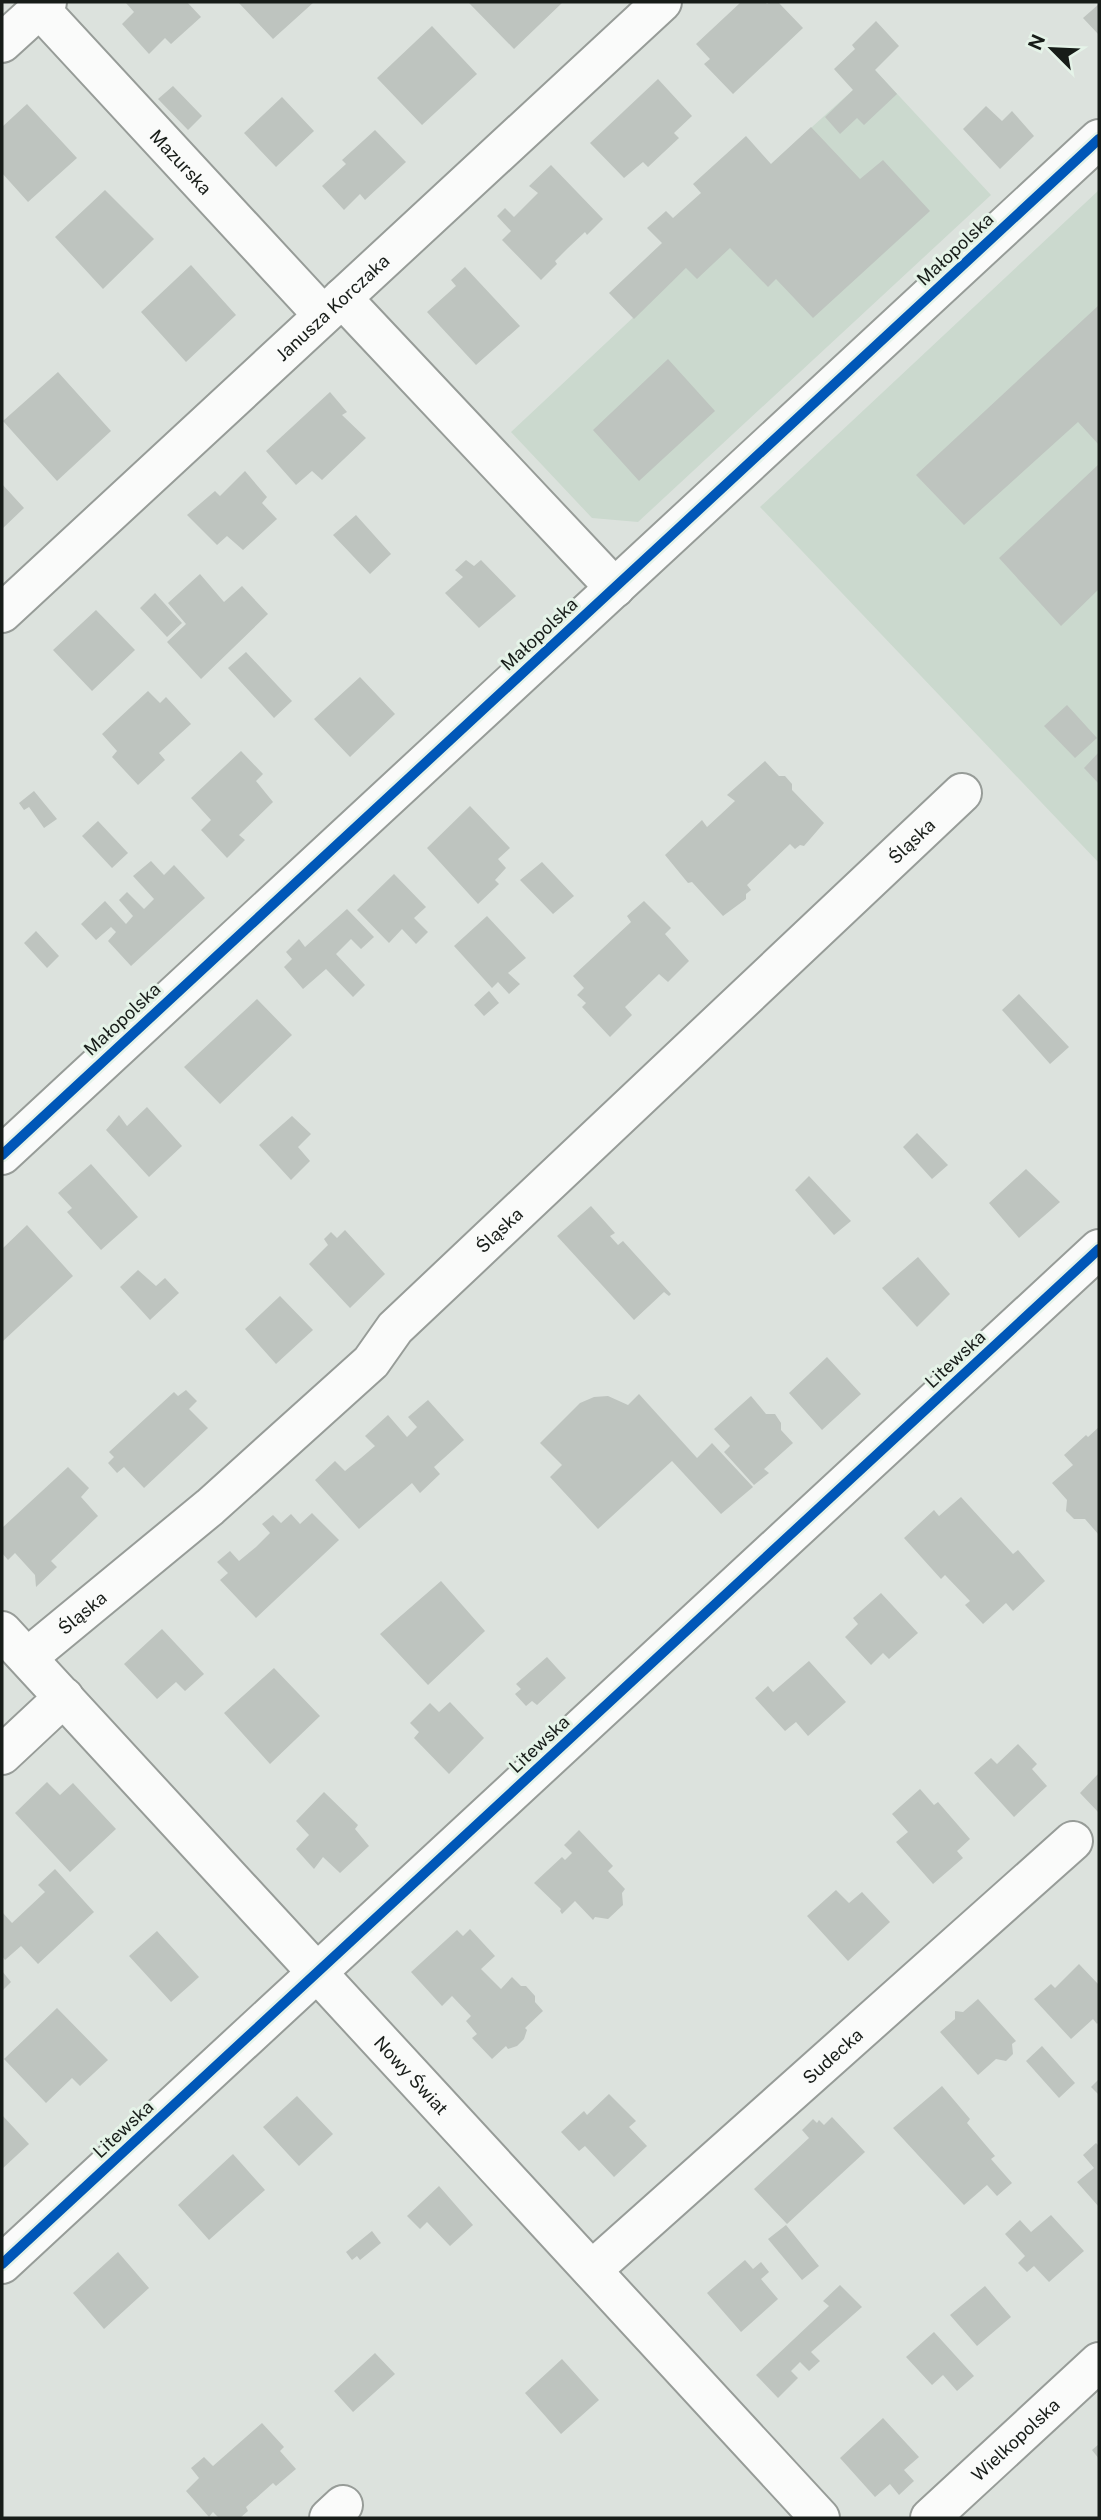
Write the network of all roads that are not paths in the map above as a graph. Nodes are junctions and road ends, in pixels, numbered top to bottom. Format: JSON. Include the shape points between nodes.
{"nodes":[{"id":1,"x":662,"y":2,"type":"edge"},
{"id":2,"x":44,"y":5,"type":"edge"},
{"id":3,"x":2,"y":43,"type":"edge"},
{"id":4,"x":1099,"y":139,"type":"edge"},
{"id":5,"x":332,"y":306,"type":"junction"},
{"id":6,"x":615,"y":587,"type":"junction"},
{"id":7,"x":2,"y":613,"type":"edge"},
{"id":8,"x":962,"y":793,"type":"dead end"},
{"id":9,"x":2,"y":1155,"type":"edge"},
{"id":10,"x":1099,"y":1249,"type":"edge"},
{"id":11,"x":15,"y":1644,"type":"edge"},
{"id":12,"x":64,"y":1697,"type":"junction"},
{"id":13,"x":2,"y":1755,"type":"edge"},
{"id":14,"x":1073,"y":1842,"type":"dead end"},
{"id":15,"x":317,"y":1973,"type":"junction"},
{"id":16,"x":2,"y":2264,"type":"edge"},
{"id":17,"x":592,"y":2270,"type":"junction"},
{"id":18,"x":1099,"y":2362,"type":"edge"},
{"id":19,"x":820,"y":2518,"type":"edge"},
{"id":20,"x":930,"y":2518,"type":"edge"}],
"edges":[{"from":1,"to":5,"type":"street","name":"Janusza Korczaka"},
{"from":2,"to":3,"type":"street"},
{"from":2,"to":5,"type":"street","name":"Mazurska"},
{"from":4,"to":6,"type":"street","name":"Małopolska"},
{"from":5,"to":6,"type":"street","name":"Mazurska"},
{"from":5,"to":7,"type":"street","name":"Janusza Korczaka"},
{"from":6,"to":9,"type":"street","name":"Małopolska"},
{"from":8,"to":11,"type":"street","name":"Śląska","via":[[396,1328],[371,1362],[210,1507]]},
{"from":10,"to":15,"type":"street","name":"Litewska"},
{"from":11,"to":12,"type":"street","name":"Nowy Świat"},
{"from":12,"to":13,"type":"street"},
{"from":12,"to":15,"type":"street","name":"Nowy Świat"},
{"from":14,"to":17,"type":"street","name":"Sudecka"},
{"from":15,"to":16,"type":"street","name":"Litewska"},
{"from":15,"to":17,"type":"street","name":"Nowy Świat"},
{"from":17,"to":19,"type":"street","name":"Nowy Świat"},
{"from":18,"to":20,"type":"street","name":"Wielkopolska"}]}
